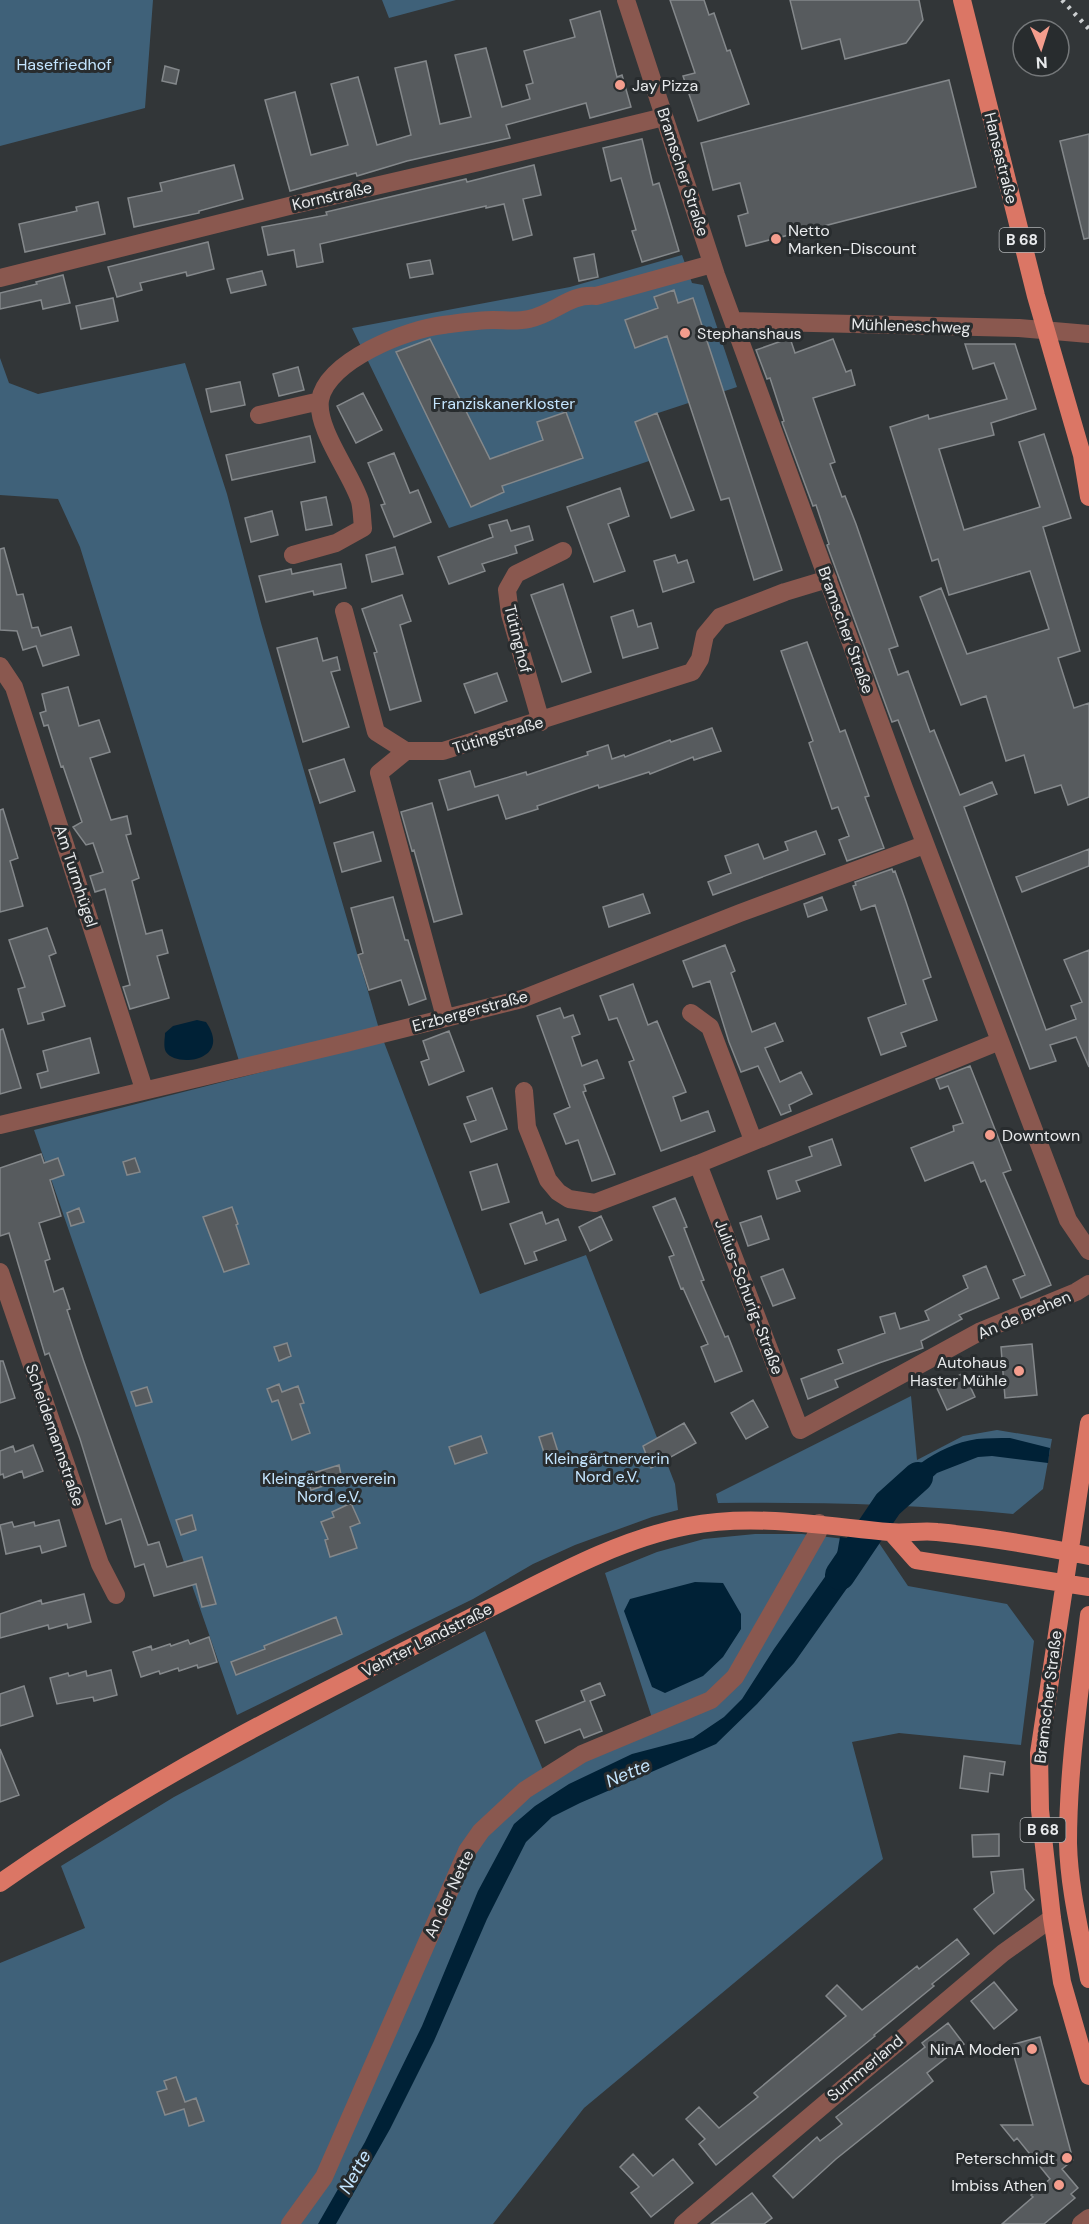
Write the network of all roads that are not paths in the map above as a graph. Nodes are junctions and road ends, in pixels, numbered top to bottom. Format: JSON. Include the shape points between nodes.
{"nodes":[{"id":1,"x":626,"y":0,"type":"edge"},
{"id":2,"x":962,"y":0,"type":"edge"},
{"id":3,"x":664,"y":117,"type":"junction"},
{"id":4,"x":712,"y":264,"type":"junction"},
{"id":5,"x":0,"y":278,"type":"edge"},
{"id":6,"x":733,"y":321,"type":"junction"},
{"id":7,"x":1045,"y":330,"type":"junction"},
{"id":8,"x":1089,"y":334,"type":"edge"},
{"id":9,"x":320,"y":400,"type":"junction"},
{"id":10,"x":259,"y":415,"type":"dead end"},
{"id":11,"x":1085,"y":461,"type":"edge"},
{"id":12,"x":1089,"y":497,"type":"edge"},
{"id":13,"x":563,"y":551,"type":"dead end"},
{"id":14,"x":293,"y":555,"type":"dead end"},
{"id":15,"x":828,"y":579,"type":"junction"},
{"id":16,"x":344,"y":610,"type":"dead end"},
{"id":17,"x":0,"y":666,"type":"edge"},
{"id":18,"x":541,"y":722,"type":"junction"},
{"id":19,"x":406,"y":751,"type":"junction"},
{"id":20,"x":924,"y":844,"type":"junction"},
{"id":21,"x":691,"y":1013,"type":"dead end"},
{"id":22,"x":445,"y":1017,"type":"junction"},
{"id":23,"x":1000,"y":1041,"type":"junction"},
{"id":24,"x":144,"y":1089,"type":"junction"},
{"id":25,"x":524,"y":1091,"type":"dead end"},
{"id":26,"x":0,"y":1125,"type":"edge"},
{"id":27,"x":753,"y":1140,"type":"junction"},
{"id":28,"x":698,"y":1164,"type":"junction"},
{"id":29,"x":1089,"y":1251,"type":"edge"},
{"id":30,"x":0,"y":1272,"type":"edge"},
{"id":31,"x":1089,"y":1284,"type":"edge"},
{"id":32,"x":1089,"y":1423,"type":"edge"},
{"id":33,"x":800,"y":1430,"type":"joint"},
{"id":34,"x":819,"y":1524,"type":"junction"},
{"id":35,"x":889,"y":1532,"type":"junction"},
{"id":36,"x":1068,"y":1552,"type":"junction"},
{"id":37,"x":1089,"y":1556,"type":"edge"},
{"id":38,"x":1063,"y":1584,"type":"junction"},
{"id":39,"x":1089,"y":1587,"type":"edge"},
{"id":40,"x":116,"y":1595,"type":"dead end"},
{"id":41,"x":1089,"y":1615,"type":"edge"},
{"id":42,"x":0,"y":1883,"type":"edge"},
{"id":43,"x":1052,"y":1918,"type":"junction"},
{"id":44,"x":1089,"y":1979,"type":"edge"},
{"id":45,"x":1089,"y":2076,"type":"edge"},
{"id":46,"x":1089,"y":2218,"type":"edge"},
{"id":47,"x":290,"y":2224,"type":"edge"},
{"id":48,"x":683,"y":2224,"type":"edge"},
{"id":49,"x":1081,"y":2224,"type":"edge"}],
"edges":[{"from":1,"to":3,"type":"street","name":"Bramscher Straße"},
{"from":2,"to":7,"type":"main road","name":"Hansastraße","number":"B 68"},
{"from":3,"to":4,"type":"street","name":"Bramscher Straße"},
{"from":3,"to":5,"type":"street","name":"Kornstraße"},
{"from":4,"to":6,"type":"street","name":"Bramscher Straße"},
{"from":4,"to":9,"type":"street","via":[[596,296],[574,297],[549,314],[531,319],[441,325],[412,332],[345,364],[326,386]]},
{"from":6,"to":7,"type":"street","name":"Mühleneschweg"},
{"from":6,"to":15,"type":"street","name":"Bramscher Straße"},
{"from":7,"to":8,"type":"street","name":"Mühleneschweg"},
{"from":7,"to":11,"type":"main road","name":"Hansastraße","number":"B 68"},
{"from":9,"to":10,"type":"street"},
{"from":9,"to":14,"type":"street","via":[[323,423],[360,501],[363,528],[336,543]]},
{"from":11,"to":12,"type":"main road","name":"Hansastraße","number":"B 68"},
{"from":13,"to":18,"type":"street","name":"Tütinghof","via":[[516,574],[507,590],[510,614]]},
{"from":15,"to":18,"type":"street","name":"Tütingstraße","via":[[720,617],[705,635],[700,659],[692,672]]},
{"from":15,"to":20,"type":"street","name":"Bramscher Straße"},
{"from":16,"to":19,"type":"street","via":[[376,732]]},
{"from":17,"to":24,"type":"street","name":"Am Turmhügel","via":[[14,687]]},
{"from":18,"to":19,"type":"street","name":"Tütingstraße","via":[[443,752]]},
{"from":19,"to":22,"type":"street","via":[[379,773]]},
{"from":20,"to":22,"type":"street","name":"Erzbergerstraße","via":[[740,912],[561,985],[522,999]]},
{"from":20,"to":23,"type":"street","name":"Bramscher Straße"},
{"from":21,"to":27,"type":"street","via":[[710,1027]]},
{"from":22,"to":24,"type":"street","name":"Erzbergerstraße"},
{"from":23,"to":27,"type":"street"},
{"from":23,"to":29,"type":"street","name":"Bramscher Straße","via":[[1068,1220]]},
{"from":24,"to":26,"type":"street","name":"Erzbergerstraße"},
{"from":25,"to":28,"type":"street","via":[[526,1127],[548,1180],[569,1199],[607,1200]]},
{"from":27,"to":28,"type":"street"},
{"from":28,"to":33,"type":"street","name":"Julius-Schurig-Straße"},
{"from":30,"to":40,"type":"street","name":"Scheidemannstraße","via":[[100,1564]]},
{"from":31,"to":33,"type":"street","name":"An de Brehen","via":[[981,1331]]},
{"from":32,"to":36,"type":"main road","name":"Bramscher Straße","number":"B 68"},
{"from":34,"to":35,"type":"main road","name":"Vehrter Landstraße"},
{"from":34,"to":42,"type":"main road","name":"Vehrter Landstraße","via":[[732,1522],[686,1526],[624,1545],[386,1660],[158,1781]]},
{"from":34,"to":47,"type":"street","name":"An der Nette","via":[[735,1677],[711,1700],[582,1754],[525,1790],[481,1831],[467,1851],[324,2177]]},
{"from":35,"to":36,"type":"main road","name":"Vehrter Landstraße","via":[[933,1531]]},
{"from":35,"to":38,"type":"main road","via":[[916,1560]]},
{"from":36,"to":37,"type":"main road","name":"Vehrter Landstraße"},
{"from":36,"to":38,"type":"main road","name":"Bramscher Straße","number":"B 68"},
{"from":38,"to":39,"type":"main road"},
{"from":38,"to":43,"type":"main road","name":"Bramscher Straße","number":"B 68","via":[[1039,1753],[1040,1810]]},
{"from":41,"to":44,"type":"main road","name":"Bramscher Straße","number":"B 68","via":[[1070,1776],[1068,1846]]},
{"from":43,"to":45,"type":"main road","name":"Bramscher Straße","number":"B 68","via":[[1062,1982]]},
{"from":43,"to":48,"type":"street","name":"Summerland","via":[[1003,1953]]},
{"from":46,"to":49,"type":"street"}]}
